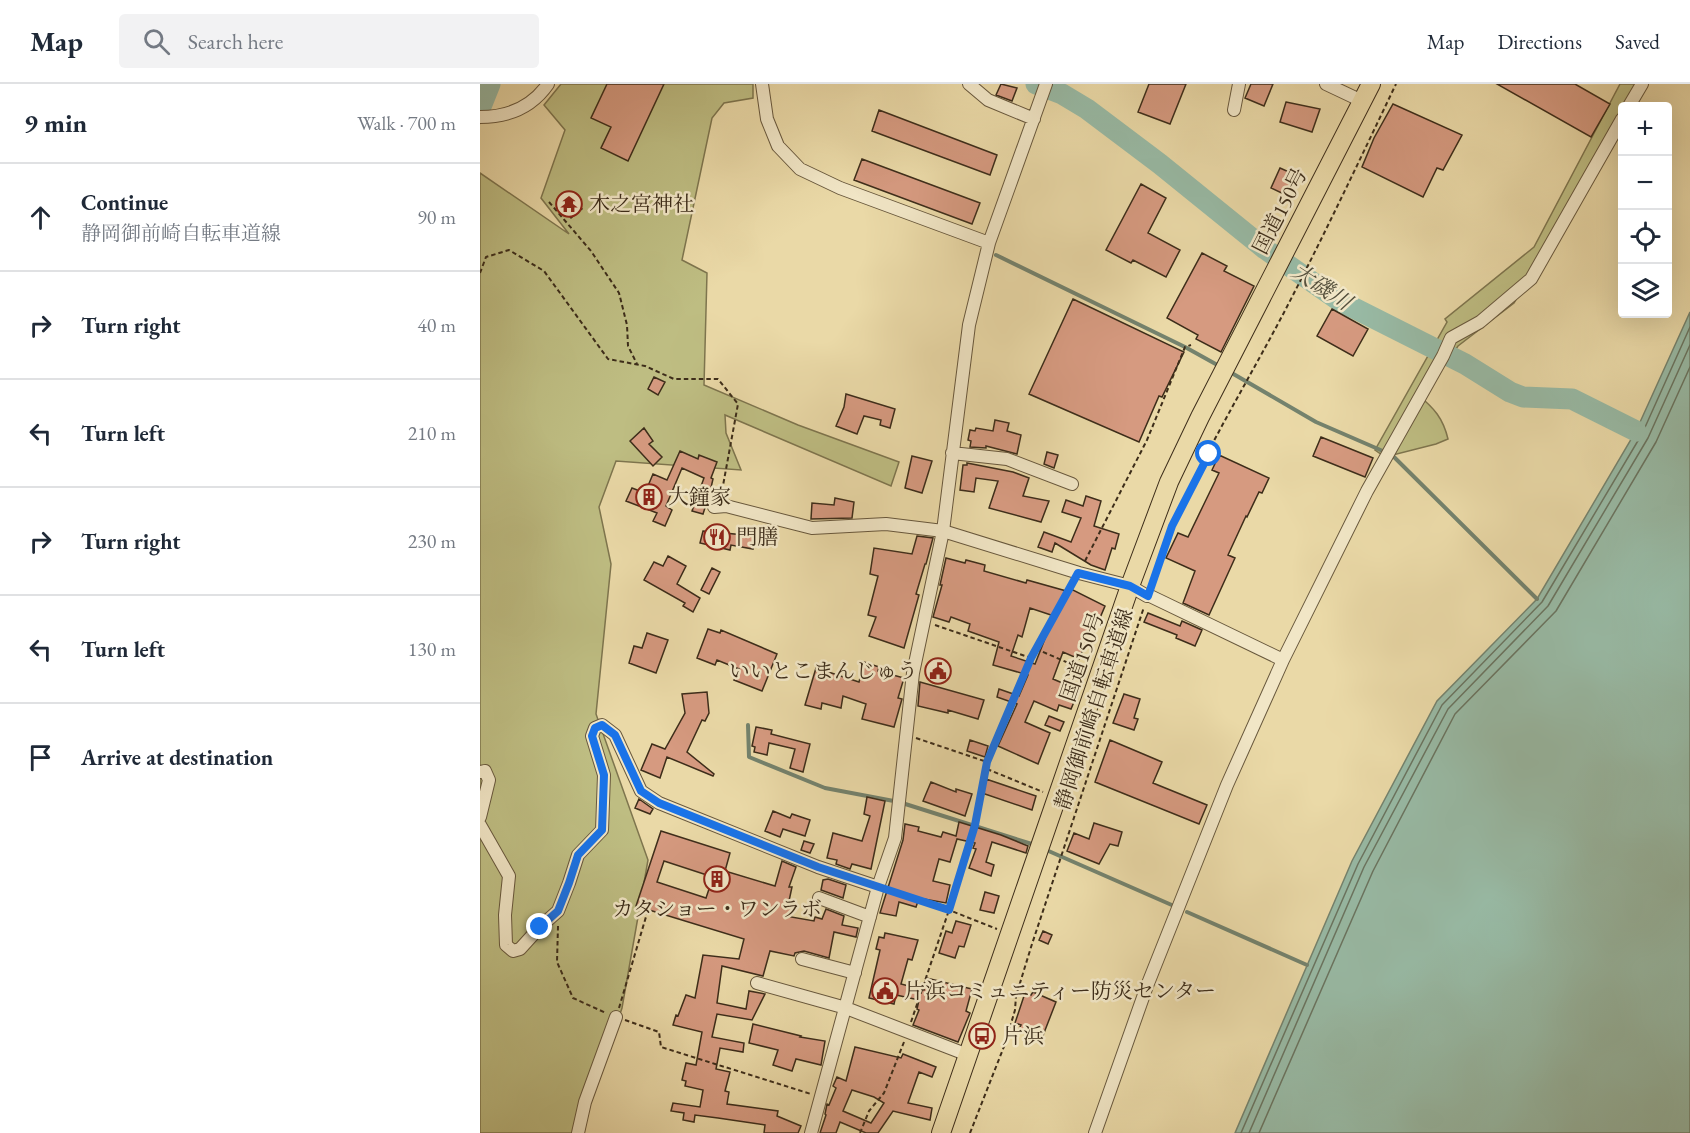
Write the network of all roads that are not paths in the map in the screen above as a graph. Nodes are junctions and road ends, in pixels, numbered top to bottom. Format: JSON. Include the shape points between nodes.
{"nodes":[{"id":1,"x":548,"y":84,"type":"edge"},
{"id":2,"x":762,"y":84,"type":"edge"},
{"id":3,"x":969,"y":84,"type":"edge"},
{"id":4,"x":1046,"y":84,"type":"edge"},
{"id":5,"x":1239,"y":84,"type":"edge"},
{"id":6,"x":1326,"y":84,"type":"edge"},
{"id":7,"x":1371,"y":84,"type":"edge"},
{"id":8,"x":1642,"y":84,"type":"edge"},
{"id":9,"x":1362,"y":101,"type":"junction"},
{"id":10,"x":1631,"y":102,"type":"edge"},
{"id":11,"x":1234,"y":110,"type":"dead end"},
{"id":12,"x":480,"y":117,"type":"edge"},
{"id":13,"x":1034,"y":119,"type":"junction"},
{"id":14,"x":1618,"y":128,"type":"edge"},
{"id":15,"x":988,"y":243,"type":"junction"},
{"id":16,"x":952,"y":453,"type":"junction"},
{"id":17,"x":1072,"y":484,"type":"dead end"},
{"id":18,"x":720,"y":507,"type":"road end"},
{"id":19,"x":943,"y":531,"type":"junction"},
{"id":20,"x":1130,"y":586,"type":"junction"},
{"id":21,"x":1283,"y":660,"type":"junction"},
{"id":22,"x":480,"y":771,"type":"edge"},
{"id":23,"x":480,"y":817,"type":"edge"},
{"id":24,"x":480,"y":825,"type":"edge"},
{"id":25,"x":878,"y":887,"type":"junction"},
{"id":26,"x":819,"y":898,"type":"dead end"},
{"id":27,"x":870,"y":917,"type":"junction"},
{"id":28,"x":802,"y":959,"type":"dead end"},
{"id":29,"x":855,"y":973,"type":"junction"},
{"id":30,"x":757,"y":983,"type":"dead end"},
{"id":31,"x":846,"y":1008,"type":"junction"},
{"id":32,"x":616,"y":1017,"type":"road end"},
{"id":33,"x":968,"y":1055,"type":"junction"},
{"id":34,"x":578,"y":1133,"type":"edge"},
{"id":35,"x":811,"y":1133,"type":"edge"},
{"id":36,"x":941,"y":1133,"type":"edge"},
{"id":37,"x":1095,"y":1133,"type":"edge"}],
"edges":[{"from":1,"to":12,"type":"street","via":[[538,98],[517,110]]},
{"from":2,"to":15,"type":"street","via":[[767,119],[778,146],[800,169],[840,189]]},
{"from":3,"to":13,"type":"street","via":[[988,100]]},
{"from":4,"to":13,"type":"street"},
{"from":5,"to":11,"type":"street"},
{"from":6,"to":9,"type":"street"},
{"from":7,"to":9,"type":"highway","name":"国道150号"},
{"from":8,"to":10,"type":"street"},
{"from":9,"to":20,"type":"highway","name":"国道150号","via":[[1200,417],[1169,482]]},
{"from":13,"to":15,"type":"street"},
{"from":14,"to":21,"type":"street","via":[[1531,279],[1480,322],[1451,338],[1367,491]]},
{"from":15,"to":16,"type":"street","via":[[969,325]]},
{"from":16,"to":17,"type":"street","via":[[1007,459]]},
{"from":16,"to":19,"type":"street"},
{"from":18,"to":19,"type":"street","via":[[812,528],[886,524]]},
{"from":19,"to":20,"type":"street"},
{"from":19,"to":25,"type":"street","via":[[913,673],[895,838]]},
{"from":20,"to":21,"type":"street"},
{"from":20,"to":33,"type":"highway","name":"国道150号"},
{"from":21,"to":37,"type":"street","via":[[1227,785],[1147,986]]},
{"from":22,"to":23,"type":"street","via":[[485,771],[489,780]]},
{"from":24,"to":25,"type":"street","via":[[509,876],[506,945],[513,951],[520,949],[558,911],[578,855],[602,830],[604,775],[592,736],[595,728],[602,725],[615,735],[641,791],[659,803]]},
{"from":25,"to":27,"type":"street"},
{"from":26,"to":27,"type":"street"},
{"from":27,"to":29,"type":"street"},
{"from":28,"to":29,"type":"street"},
{"from":29,"to":31,"type":"street"},
{"from":30,"to":31,"type":"street"},
{"from":31,"to":33,"type":"street"},
{"from":31,"to":35,"type":"street"},
{"from":32,"to":34,"type":"street"},
{"from":33,"to":36,"type":"highway","name":"国道150号"}]}
